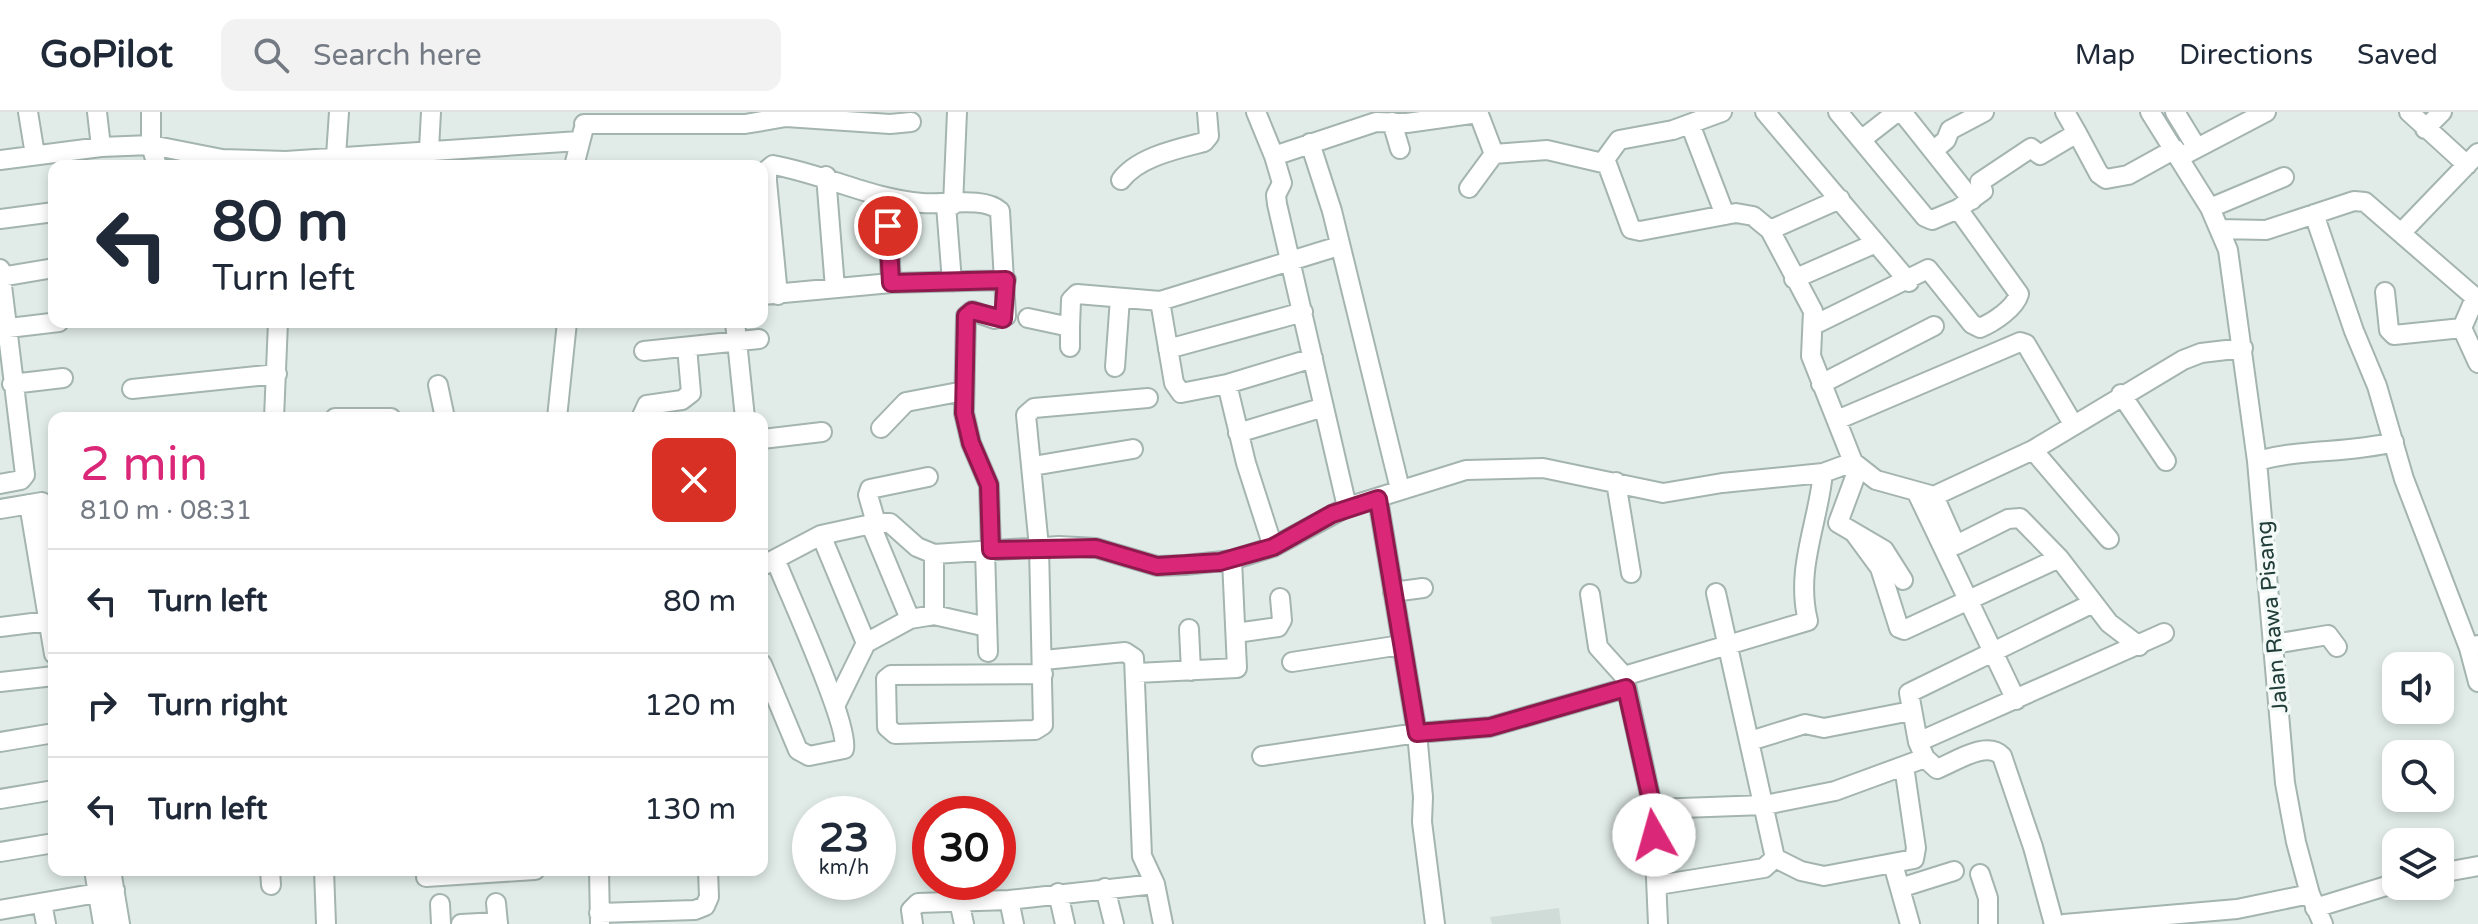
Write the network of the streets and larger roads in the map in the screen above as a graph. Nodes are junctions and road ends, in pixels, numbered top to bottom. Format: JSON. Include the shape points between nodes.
{"nodes":[{"id":1,"x":28,"y":112,"type":"edge"},
{"id":2,"x":97,"y":112,"type":"edge"},
{"id":3,"x":151,"y":112,"type":"edge"},
{"id":4,"x":339,"y":112,"type":"edge"},
{"id":5,"x":431,"y":112,"type":"edge"},
{"id":6,"x":957,"y":112,"type":"edge"},
{"id":7,"x":1207,"y":112,"type":"edge"},
{"id":8,"x":1256,"y":112,"type":"edge"},
{"id":9,"x":1478,"y":112,"type":"edge"},
{"id":10,"x":1722,"y":112,"type":"edge"},
{"id":11,"x":1838,"y":112,"type":"edge"},
{"id":12,"x":1900,"y":112,"type":"edge"},
{"id":13,"x":1984,"y":112,"type":"edge"},
{"id":14,"x":2065,"y":112,"type":"edge"},
{"id":15,"x":2150,"y":112,"type":"edge"},
{"id":16,"x":2175,"y":112,"type":"edge"},
{"id":17,"x":2409,"y":112,"type":"edge"},
{"id":18,"x":2442,"y":112,"type":"edge"},
{"id":19,"x":1772,"y":114,"type":"edge"},
{"id":20,"x":2254,"y":115,"type":"edge"},
{"id":21,"x":699,"y":117,"type":"edge"},
{"id":22,"x":851,"y":117,"type":"edge"},
{"id":23,"x":911,"y":122,"type":"dead end"},
{"id":24,"x":1392,"y":122,"type":"junction"},
{"id":25,"x":1690,"y":124,"type":"junction"},
{"id":26,"x":583,"y":126,"type":"edge"},
{"id":27,"x":2425,"y":129,"type":"junction"},
{"id":28,"x":2077,"y":133,"type":"junction"},
{"id":29,"x":1861,"y":140,"type":"junction"},
{"id":30,"x":1310,"y":143,"type":"junction"},
{"id":31,"x":151,"y":145,"type":"junction"},
{"id":32,"x":101,"y":147,"type":"junction"},
{"id":33,"x":429,"y":149,"type":"junction"},
{"id":34,"x":1400,"y":149,"type":"dead end"},
{"id":35,"x":1933,"y":151,"type":"junction"},
{"id":36,"x":2184,"y":151,"type":"junction"},
{"id":37,"x":1494,"y":154,"type":"junction"},
{"id":38,"x":35,"y":155,"type":"junction"},
{"id":39,"x":1274,"y":156,"type":"junction"},
{"id":40,"x":2472,"y":159,"type":"edge"},
{"id":41,"x":0,"y":160,"type":"edge"},
{"id":42,"x":155,"y":160,"type":"edge"},
{"id":43,"x":242,"y":160,"type":"edge"},
{"id":44,"x":333,"y":160,"type":"edge"},
{"id":45,"x":341,"y":160,"type":"edge"},
{"id":46,"x":575,"y":160,"type":"edge"},
{"id":47,"x":1603,"y":162,"type":"junction"},
{"id":48,"x":768,"y":169,"type":"edge"},
{"id":49,"x":826,"y":176,"type":"junction"},
{"id":50,"x":2284,"y":177,"type":"dead end"},
{"id":51,"x":1121,"y":180,"type":"dead end"},
{"id":52,"x":1469,"y":188,"type":"dead end"},
{"id":53,"x":887,"y":198,"type":"junction"},
{"id":54,"x":1840,"y":199,"type":"junction"},
{"id":55,"x":950,"y":205,"type":"junction"},
{"id":56,"x":1965,"y":205,"type":"junction"},
{"id":57,"x":2210,"y":208,"type":"junction"},
{"id":58,"x":48,"y":213,"type":"edge"},
{"id":59,"x":2314,"y":214,"type":"junction"},
{"id":60,"x":1725,"y":215,"type":"junction"},
{"id":61,"x":0,"y":219,"type":"edge"},
{"id":62,"x":2220,"y":229,"type":"junction"},
{"id":63,"x":1770,"y":230,"type":"junction"},
{"id":64,"x":2401,"y":233,"type":"junction"},
{"id":65,"x":1876,"y":243,"type":"junction"},
{"id":66,"x":1339,"y":246,"type":"junction"},
{"id":67,"x":768,"y":257,"type":"edge"},
{"id":68,"x":1292,"y":262,"type":"junction"},
{"id":69,"x":0,"y":269,"type":"edge"},
{"id":70,"x":48,"y":269,"type":"edge"},
{"id":71,"x":1,"y":277,"type":"edge"},
{"id":72,"x":1794,"y":279,"type":"junction"},
{"id":73,"x":1006,"y":280,"type":"junction"},
{"id":74,"x":952,"y":282,"type":"junction"},
{"id":75,"x":1909,"y":282,"type":"junction"},
{"id":76,"x":891,"y":283,"type":"junction"},
{"id":77,"x":835,"y":288,"type":"junction"},
{"id":78,"x":2385,"y":292,"type":"dead end"},
{"id":79,"x":770,"y":295,"type":"edge"},
{"id":80,"x":1120,"y":298,"type":"junction"},
{"id":81,"x":2476,"y":299,"type":"edge"},
{"id":82,"x":1160,"y":301,"type":"junction"},
{"id":83,"x":1303,"y":312,"type":"junction"},
{"id":84,"x":1028,"y":318,"type":"dead end"},
{"id":85,"x":48,"y":323,"type":"edge"},
{"id":86,"x":1814,"y":325,"type":"junction"},
{"id":87,"x":1934,"y":326,"type":"dead end"},
{"id":88,"x":1070,"y":327,"type":"junction"},
{"id":89,"x":282,"y":328,"type":"edge"},
{"id":90,"x":566,"y":328,"type":"edge"},
{"id":91,"x":736,"y":328,"type":"edge"},
{"id":92,"x":2462,"y":328,"type":"junction"},
{"id":93,"x":3,"y":329,"type":"edge"},
{"id":94,"x":759,"y":339,"type":"dead end"},
{"id":95,"x":737,"y":341,"type":"junction"},
{"id":96,"x":687,"y":347,"type":"junction"},
{"id":97,"x":1070,"y":347,"type":"dead end"},
{"id":98,"x":2243,"y":348,"type":"junction"},
{"id":99,"x":1168,"y":349,"type":"junction"},
{"id":100,"x":644,"y":351,"type":"dead end"},
{"id":101,"x":1313,"y":358,"type":"junction"},
{"id":102,"x":2478,"y":363,"type":"edge"},
{"id":103,"x":1115,"y":367,"type":"dead end"},
{"id":104,"x":277,"y":374,"type":"junction"},
{"id":105,"x":63,"y":378,"type":"dead end"},
{"id":106,"x":12,"y":384,"type":"junction"},
{"id":107,"x":1227,"y":384,"type":"junction"},
{"id":108,"x":1821,"y":384,"type":"junction"},
{"id":109,"x":438,"y":385,"type":"dead end"},
{"id":110,"x":132,"y":389,"type":"dead end"},
{"id":111,"x":964,"y":391,"type":"junction"},
{"id":112,"x":2121,"y":394,"type":"junction"},
{"id":113,"x":1148,"y":398,"type":"dead end"},
{"id":114,"x":1324,"y":407,"type":"junction"},
{"id":115,"x":274,"y":412,"type":"edge"},
{"id":116,"x":444,"y":412,"type":"edge"},
{"id":117,"x":558,"y":412,"type":"edge"},
{"id":118,"x":644,"y":412,"type":"edge"},
{"id":119,"x":744,"y":412,"type":"edge"},
{"id":120,"x":1837,"y":420,"type":"junction"},
{"id":121,"x":2073,"y":424,"type":"junction"},
{"id":122,"x":881,"y":428,"type":"dead end"},
{"id":123,"x":822,"y":432,"type":"dead end"},
{"id":124,"x":1238,"y":433,"type":"junction"},
{"id":125,"x":768,"y":438,"type":"edge"},
{"id":126,"x":2394,"y":442,"type":"junction"},
{"id":127,"x":1133,"y":449,"type":"dead end"},
{"id":128,"x":2033,"y":450,"type":"junction"},
{"id":129,"x":2166,"y":461,"type":"dead end"},
{"id":130,"x":2257,"y":461,"type":"junction"},
{"id":131,"x":1033,"y":466,"type":"junction"},
{"id":132,"x":1856,"y":466,"type":"junction"},
{"id":133,"x":1818,"y":473,"type":"junction"},
{"id":134,"x":928,"y":477,"type":"dead end"},
{"id":135,"x":1616,"y":482,"type":"junction"},
{"id":136,"x":0,"y":484,"type":"edge"},
{"id":137,"x":1400,"y":489,"type":"junction"},
{"id":138,"x":1926,"y":495,"type":"junction"},
{"id":139,"x":1378,"y":499,"type":"junction"},
{"id":140,"x":1347,"y":507,"type":"junction"},
{"id":141,"x":0,"y":509,"type":"edge"},
{"id":142,"x":873,"y":523,"type":"junction"},
{"id":143,"x":821,"y":535,"type":"junction"},
{"id":144,"x":2109,"y":539,"type":"dead end"},
{"id":145,"x":48,"y":543,"type":"edge"},
{"id":146,"x":1956,"y":545,"type":"junction"},
{"id":147,"x":1039,"y":547,"type":"junction"},
{"id":148,"x":1273,"y":547,"type":"junction"},
{"id":149,"x":988,"y":550,"type":"junction"},
{"id":150,"x":934,"y":554,"type":"junction"},
{"id":151,"x":2059,"y":558,"type":"junction"},
{"id":152,"x":1232,"y":560,"type":"junction"},
{"id":153,"x":769,"y":563,"type":"edge"},
{"id":154,"x":1631,"y":573,"type":"dead end"},
{"id":155,"x":1423,"y":588,"type":"dead end"},
{"id":156,"x":1393,"y":592,"type":"junction"},
{"id":157,"x":1716,"y":593,"type":"dead end"},
{"id":158,"x":1590,"y":594,"type":"dead end"},
{"id":159,"x":1280,"y":598,"type":"dead end"},
{"id":160,"x":1976,"y":598,"type":"junction"},
{"id":161,"x":2091,"y":604,"type":"junction"},
{"id":162,"x":48,"y":615,"type":"edge"},
{"id":163,"x":934,"y":615,"type":"junction"},
{"id":164,"x":910,"y":619,"type":"junction"},
{"id":165,"x":0,"y":627,"type":"edge"},
{"id":166,"x":987,"y":627,"type":"junction"},
{"id":167,"x":1189,"y":629,"type":"dead end"},
{"id":168,"x":1236,"y":633,"type":"junction"},
{"id":169,"x":2164,"y":633,"type":"dead end"},
{"id":170,"x":866,"y":643,"type":"junction"},
{"id":171,"x":2274,"y":644,"type":"junction"},
{"id":172,"x":1401,"y":645,"type":"junction"},
{"id":173,"x":1726,"y":645,"type":"junction"},
{"id":174,"x":2139,"y":646,"type":"junction"},
{"id":175,"x":2473,"y":646,"type":"edge"},
{"id":176,"x":2337,"y":647,"type":"dead end"},
{"id":177,"x":1999,"y":650,"type":"junction"},
{"id":178,"x":988,"y":652,"type":"dead end"},
{"id":179,"x":1292,"y":662,"type":"dead end"},
{"id":180,"x":1044,"y":667,"type":"junction"},
{"id":181,"x":1191,"y":671,"type":"junction"},
{"id":182,"x":1137,"y":673,"type":"junction"},
{"id":183,"x":48,"y":677,"type":"edge"},
{"id":184,"x":768,"y":678,"type":"edge"},
{"id":185,"x":0,"y":682,"type":"edge"},
{"id":186,"x":1625,"y":682,"type":"junction"},
{"id":187,"x":2478,"y":682,"type":"edge"},
{"id":188,"x":2021,"y":698,"type":"junction"},
{"id":189,"x":835,"y":706,"type":"junction"},
{"id":190,"x":1911,"y":711,"type":"junction"},
{"id":191,"x":1417,"y":733,"type":"junction"},
{"id":192,"x":48,"y":734,"type":"edge"},
{"id":193,"x":1750,"y":741,"type":"junction"},
{"id":194,"x":0,"y":742,"type":"edge"},
{"id":195,"x":1922,"y":750,"type":"junction"},
{"id":196,"x":1262,"y":756,"type":"dead end"},
{"id":197,"x":1904,"y":766,"type":"junction"},
{"id":198,"x":48,"y":791,"type":"edge"},
{"id":199,"x":0,"y":799,"type":"edge"},
{"id":200,"x":1765,"y":805,"type":"junction"},
{"id":201,"x":1653,"y":809,"type":"junction"},
{"id":202,"x":48,"y":844,"type":"edge"},
{"id":203,"x":0,"y":852,"type":"edge"},
{"id":204,"x":1775,"y":858,"type":"junction"},
{"id":205,"x":1893,"y":864,"type":"junction"},
{"id":206,"x":2478,"y":866,"type":"edge"},
{"id":207,"x":2454,"y":870,"type":"edge"},
{"id":208,"x":1954,"y":871,"type":"dead end"},
{"id":209,"x":1980,"y":874,"type":"dead end"},
{"id":210,"x":97,"y":876,"type":"edge"},
{"id":211,"x":110,"y":876,"type":"edge"},
{"id":212,"x":324,"y":876,"type":"edge"},
{"id":213,"x":442,"y":876,"type":"edge"},
{"id":214,"x":599,"y":876,"type":"edge"},
{"id":215,"x":708,"y":876,"type":"edge"},
{"id":216,"x":426,"y":877,"type":"dead end"},
{"id":217,"x":1155,"y":884,"type":"junction"},
{"id":218,"x":1658,"y":885,"type":"junction"},
{"id":219,"x":1105,"y":888,"type":"junction"},
{"id":220,"x":1900,"y":888,"type":"junction"},
{"id":221,"x":2382,"y":888,"type":"edge"},
{"id":222,"x":106,"y":891,"type":"junction"},
{"id":223,"x":1058,"y":893,"type":"junction"},
{"id":224,"x":1016,"y":899,"type":"edge"},
{"id":225,"x":1009,"y":900,"type":"joint"},
{"id":226,"x":959,"y":901,"type":"junction"},
{"id":227,"x":42,"y":903,"type":"junction"},
{"id":228,"x":496,"y":903,"type":"dead end"},
{"id":229,"x":440,"y":904,"type":"dead end"},
{"id":230,"x":2316,"y":909,"type":"edge"},
{"id":231,"x":0,"y":910,"type":"edge"},
{"id":232,"x":600,"y":918,"type":"edge"},
{"id":233,"x":498,"y":923,"type":"edge"},
{"id":234,"x":46,"y":924,"type":"edge"},
{"id":235,"x":103,"y":924,"type":"edge"},
{"id":236,"x":120,"y":924,"type":"edge"},
{"id":237,"x":326,"y":924,"type":"edge"},
{"id":238,"x":441,"y":924,"type":"edge"},
{"id":239,"x":461,"y":924,"type":"edge"},
{"id":240,"x":913,"y":924,"type":"edge"},
{"id":241,"x":964,"y":924,"type":"edge"},
{"id":242,"x":1014,"y":924,"type":"edge"},
{"id":243,"x":1065,"y":924,"type":"edge"},
{"id":244,"x":1114,"y":924,"type":"edge"},
{"id":245,"x":1163,"y":924,"type":"edge"},
{"id":246,"x":1435,"y":924,"type":"edge"},
{"id":247,"x":1658,"y":924,"type":"edge"},
{"id":248,"x":1910,"y":924,"type":"edge"},
{"id":249,"x":1988,"y":924,"type":"edge"},
{"id":250,"x":2054,"y":924,"type":"edge"},
{"id":251,"x":2064,"y":924,"type":"edge"}],
"edges":[{"from":1,"to":38,"type":"street"},
{"from":2,"to":32,"type":"street"},
{"from":3,"to":31,"type":"street"},
{"from":4,"to":44,"type":"street"},
{"from":5,"to":33,"type":"street"},
{"from":6,"to":55,"type":"street"},
{"from":7,"to":51,"type":"street","via":[[1209,136],[1204,142],[1158,157]]},
{"from":8,"to":39,"type":"street"},
{"from":9,"to":24,"type":"street"},
{"from":9,"to":37,"type":"street"},
{"from":10,"to":25,"type":"street"},
{"from":11,"to":29,"type":"street"},
{"from":12,"to":29,"type":"street"},
{"from":12,"to":35,"type":"street"},
{"from":13,"to":35,"type":"street","via":[[1950,130]]},
{"from":14,"to":28,"type":"street"},
{"from":15,"to":36,"type":"street","name":"Jalan Rawa Pisang"},
{"from":16,"to":36,"type":"street"},
{"from":17,"to":27,"type":"street"},
{"from":18,"to":27,"type":"street"},
{"from":19,"to":54,"type":"street"},
{"from":20,"to":36,"type":"street"},
{"from":21,"to":22,"type":"street","via":[[745,124],[786,117]]},
{"from":21,"to":26,"type":"street"},
{"from":22,"to":23,"type":"street"},
{"from":24,"to":30,"type":"street"},
{"from":24,"to":34,"type":"street"},
{"from":25,"to":47,"type":"street","via":[[1619,140]]},
{"from":25,"to":60,"type":"street"},
{"from":26,"to":33,"type":"street"},
{"from":26,"to":46,"type":"street"},
{"from":27,"to":40,"type":"street"},
{"from":28,"to":36,"type":"street","via":[[2106,179]]},
{"from":28,"to":56,"type":"street","via":[[2047,154],[2031,148],[1980,182],[1983,191]]},
{"from":29,"to":56,"type":"street","via":[[1928,219]]},
{"from":30,"to":39,"type":"street"},
{"from":30,"to":66,"type":"street"},
{"from":31,"to":32,"type":"street"},
{"from":31,"to":42,"type":"street"},
{"from":31,"to":43,"type":"street"},
{"from":32,"to":38,"type":"street"},
{"from":33,"to":45,"type":"street"},
{"from":35,"to":56,"type":"street"},
{"from":36,"to":57,"type":"street","name":"Jalan Rawa Pisang"},
{"from":37,"to":47,"type":"street","via":[[1547,150]]},
{"from":37,"to":52,"type":"street"},
{"from":38,"to":41,"type":"street"},
{"from":39,"to":68,"type":"street","via":[[1282,183],[1277,204]]},
{"from":40,"to":64,"type":"street"},
{"from":47,"to":60,"type":"street","via":[[1614,175],[1631,229]]},
{"from":48,"to":49,"type":"street","via":[[773,165]]},
{"from":49,"to":53,"type":"street"},
{"from":49,"to":77,"type":"street"},
{"from":50,"to":57,"type":"street"},
{"from":53,"to":55,"type":"street"},
{"from":53,"to":76,"type":"street"},
{"from":54,"to":63,"type":"street"},
{"from":54,"to":65,"type":"street"},
{"from":55,"to":73,"type":"street","via":[[993,205],[1001,214]]},
{"from":55,"to":74,"type":"street"},
{"from":56,"to":75,"type":"street","via":[[2018,299],[1978,328],[1933,271],[1927,269]]},
{"from":57,"to":62,"type":"street","name":"Jalan Rawa Pisang"},
{"from":58,"to":61,"type":"street"},
{"from":59,"to":62,"type":"street","via":[[2266,230]]},
{"from":59,"to":64,"type":"street","via":[[2365,202]]},
{"from":59,"to":126,"type":"street"},
{"from":60,"to":63,"type":"street","via":[[1745,213]]},
{"from":62,"to":98,"type":"street","name":"Jalan Rawa Pisang"},
{"from":63,"to":72,"type":"street"},
{"from":64,"to":81,"type":"street"},
{"from":65,"to":72,"type":"street"},
{"from":65,"to":75,"type":"street"},
{"from":66,"to":68,"type":"street"},
{"from":66,"to":137,"type":"street"},
{"from":67,"to":79,"type":"street"},
{"from":68,"to":82,"type":"street"},
{"from":68,"to":83,"type":"street"},
{"from":69,"to":71,"type":"street"},
{"from":70,"to":71,"type":"street"},
{"from":71,"to":93,"type":"street"},
{"from":72,"to":86,"type":"street","via":[[1813,311]]},
{"from":73,"to":74,"type":"street"},
{"from":73,"to":111,"type":"street","via":[[1003,319],[966,314]]},
{"from":74,"to":76,"type":"street"},
{"from":75,"to":86,"type":"street"},
{"from":76,"to":77,"type":"street"},
{"from":77,"to":79,"type":"street"},
{"from":78,"to":92,"type":"street","via":[[2394,335]]},
{"from":80,"to":82,"type":"street"},
{"from":80,"to":88,"type":"street","via":[[1077,294],[1071,300]]},
{"from":80,"to":103,"type":"street"},
{"from":81,"to":92,"type":"street"},
{"from":82,"to":99,"type":"street"},
{"from":83,"to":99,"type":"street"},
{"from":83,"to":101,"type":"street"},
{"from":84,"to":88,"type":"street"},
{"from":85,"to":93,"type":"street"},
{"from":86,"to":108,"type":"street","via":[[1811,356]]},
{"from":87,"to":108,"type":"street"},
{"from":88,"to":97,"type":"street"},
{"from":89,"to":104,"type":"street"},
{"from":90,"to":117,"type":"street"},
{"from":91,"to":95,"type":"street"},
{"from":92,"to":102,"type":"street"},
{"from":93,"to":106,"type":"street"},
{"from":94,"to":95,"type":"street"},
{"from":95,"to":96,"type":"street"},
{"from":95,"to":119,"type":"street"},
{"from":96,"to":100,"type":"street"},
{"from":96,"to":118,"type":"street","via":[[691,393],[682,400],[647,405]]},
{"from":98,"to":112,"type":"street","via":[[2192,356]]},
{"from":98,"to":130,"type":"street","name":"Jalan Rawa Pisang"},
{"from":99,"to":107,"type":"street","via":[[1181,393]]},
{"from":101,"to":107,"type":"street"},
{"from":101,"to":114,"type":"street"},
{"from":104,"to":110,"type":"street"},
{"from":104,"to":115,"type":"street"},
{"from":105,"to":106,"type":"street"},
{"from":106,"to":136,"type":"street","via":[[25,475]]},
{"from":107,"to":124,"type":"street"},
{"from":108,"to":120,"type":"street"},
{"from":109,"to":116,"type":"street"},
{"from":111,"to":122,"type":"street","via":[[906,402]]},
{"from":111,"to":149,"type":"street","via":[[971,443],[989,485]]},
{"from":112,"to":121,"type":"street"},
{"from":112,"to":129,"type":"street"},
{"from":113,"to":131,"type":"street","via":[[1031,409],[1026,415]]},
{"from":114,"to":124,"type":"street"},
{"from":114,"to":140,"type":"street"},
{"from":120,"to":121,"type":"street","via":[[2020,342]]},
{"from":120,"to":132,"type":"street"},
{"from":121,"to":128,"type":"street"},
{"from":123,"to":125,"type":"street"},
{"from":124,"to":148,"type":"street"},
{"from":126,"to":130,"type":"street","via":[[2361,451],[2300,451]]},
{"from":126,"to":175,"type":"street","via":[[2404,479]]},
{"from":127,"to":131,"type":"street"},
{"from":128,"to":138,"type":"street"},
{"from":128,"to":144,"type":"street"},
{"from":130,"to":171,"type":"street","name":"Jalan Rawa Pisang"},
{"from":131,"to":147,"type":"street"},
{"from":132,"to":133,"type":"street"},
{"from":132,"to":138,"type":"street","via":[[1876,480]]},
{"from":132,"to":160,"type":"street","via":[[1837,521],[1884,550],[1902,581],[1897,623],[1904,630]]},
{"from":133,"to":135,"type":"street","via":[[1735,477],[1676,492]]},
{"from":133,"to":173,"type":"street","via":[[1804,565],[1808,621]]},
{"from":134,"to":142,"type":"street","via":[[870,489]]},
{"from":135,"to":137,"type":"street","via":[[1543,468],[1495,467]]},
{"from":135,"to":154,"type":"street"},
{"from":137,"to":139,"type":"street"},
{"from":138,"to":146,"type":"street"},
{"from":138,"to":160,"type":"street"},
{"from":139,"to":140,"type":"street"},
{"from":139,"to":156,"type":"street"},
{"from":140,"to":148,"type":"street"},
{"from":141,"to":145,"type":"street","via":[[42,502]]},
{"from":142,"to":143,"type":"street"},
{"from":142,"to":150,"type":"street","via":[[890,523],[917,547]]},
{"from":142,"to":164,"type":"street"},
{"from":143,"to":153,"type":"street"},
{"from":143,"to":170,"type":"street"},
{"from":146,"to":151,"type":"street","via":[[2014,517],[2030,525]]},
{"from":146,"to":160,"type":"street"},
{"from":147,"to":149,"type":"street"},
{"from":147,"to":152,"type":"street","via":[[1096,548],[1157,566]]},
{"from":147,"to":180,"type":"street"},
{"from":148,"to":152,"type":"street"},
{"from":149,"to":150,"type":"street"},
{"from":149,"to":166,"type":"street"},
{"from":150,"to":163,"type":"street"},
{"from":151,"to":160,"type":"street"},
{"from":151,"to":161,"type":"street"},
{"from":152,"to":168,"type":"street"},
{"from":153,"to":189,"type":"street"},
{"from":155,"to":156,"type":"street"},
{"from":156,"to":172,"type":"street"},
{"from":157,"to":173,"type":"street"},
{"from":158,"to":186,"type":"street","via":[[1598,647]]},
{"from":159,"to":168,"type":"street","via":[[1278,627]]},
{"from":160,"to":177,"type":"street"},
{"from":161,"to":174,"type":"street"},
{"from":161,"to":177,"type":"street"},
{"from":162,"to":165,"type":"street"},
{"from":163,"to":164,"type":"street"},
{"from":163,"to":166,"type":"street"},
{"from":164,"to":170,"type":"street"},
{"from":166,"to":178,"type":"street"},
{"from":167,"to":181,"type":"street"},
{"from":168,"to":181,"type":"street","via":[[1237,668]]},
{"from":169,"to":174,"type":"street"},
{"from":170,"to":189,"type":"street"},
{"from":171,"to":176,"type":"street","via":[[2328,635]]},
{"from":171,"to":230,"type":"street","name":"Jalan Rawa Pisang","via":[[2285,783]]},
{"from":172,"to":179,"type":"street"},
{"from":172,"to":191,"type":"street"},
{"from":173,"to":186,"type":"street"},
{"from":173,"to":193,"type":"street"},
{"from":174,"to":188,"type":"street"},
{"from":175,"to":187,"type":"street"},
{"from":177,"to":188,"type":"street"},
{"from":177,"to":190,"type":"street","via":[[1913,690],[1908,697]]},
{"from":180,"to":180,"type":"street","via":[[891,675],[886,679],[887,727],[895,734],[1039,729],[1044,723]]},
{"from":180,"to":182,"type":"street","via":[[1129,653]]},
{"from":181,"to":182,"type":"street"},
{"from":182,"to":217,"type":"street","via":[[1142,856]]},
{"from":183,"to":185,"type":"street"},
{"from":184,"to":189,"type":"street","via":[[798,750],[809,756],[845,746]]},
{"from":186,"to":191,"type":"street","via":[[1490,727]]},
{"from":186,"to":201,"type":"street"},
{"from":188,"to":195,"type":"street"},
{"from":190,"to":193,"type":"street","via":[[1824,728],[1805,724]]},
{"from":190,"to":195,"type":"street"},
{"from":191,"to":196,"type":"street"},
{"from":191,"to":246,"type":"street"},
{"from":192,"to":194,"type":"street"},
{"from":193,"to":200,"type":"street"},
{"from":195,"to":197,"type":"street"},
{"from":195,"to":250,"type":"street","via":[[1937,769],[1982,750],[2002,756]]},
{"from":197,"to":200,"type":"street","via":[[1835,791]]},
{"from":197,"to":205,"type":"street","via":[[1916,855]]},
{"from":198,"to":199,"type":"street"},
{"from":200,"to":201,"type":"street"},
{"from":200,"to":204,"type":"street"},
{"from":201,"to":218,"type":"street"},
{"from":202,"to":203,"type":"street"},
{"from":204,"to":205,"type":"street","via":[[1824,876]]},
{"from":204,"to":218,"type":"street","via":[[1764,868]]},
{"from":205,"to":220,"type":"street"},
{"from":206,"to":207,"type":"street"},
{"from":208,"to":220,"type":"street"},
{"from":209,"to":249,"type":"street","via":[[1988,898]]},
{"from":210,"to":222,"type":"street"},
{"from":211,"to":222,"type":"street"},
{"from":212,"to":237,"type":"street"},
{"from":213,"to":216,"type":"street"},
{"from":214,"to":232,"type":"street"},
{"from":215,"to":232,"type":"street","via":[[709,897],[695,910]]},
{"from":217,"to":219,"type":"street"},
{"from":217,"to":245,"type":"street"},
{"from":218,"to":247,"type":"street"},
{"from":219,"to":223,"type":"street"},
{"from":219,"to":244,"type":"street"},
{"from":220,"to":248,"type":"street"},
{"from":221,"to":230,"type":"street"},
{"from":222,"to":227,"type":"street"},
{"from":222,"to":235,"type":"street"},
{"from":222,"to":236,"type":"street"},
{"from":223,"to":224,"type":"street"},
{"from":223,"to":243,"type":"street"},
{"from":225,"to":226,"type":"street"},
{"from":225,"to":242,"type":"street"},
{"from":226,"to":240,"type":"street","via":[[915,904]]},
{"from":226,"to":241,"type":"street"},
{"from":227,"to":231,"type":"street"},
{"from":227,"to":234,"type":"street"},
{"from":228,"to":233,"type":"street"},
{"from":229,"to":238,"type":"street"},
{"from":230,"to":251,"type":"street","via":[[2237,909]]},
{"from":233,"to":239,"type":"street"}]}
